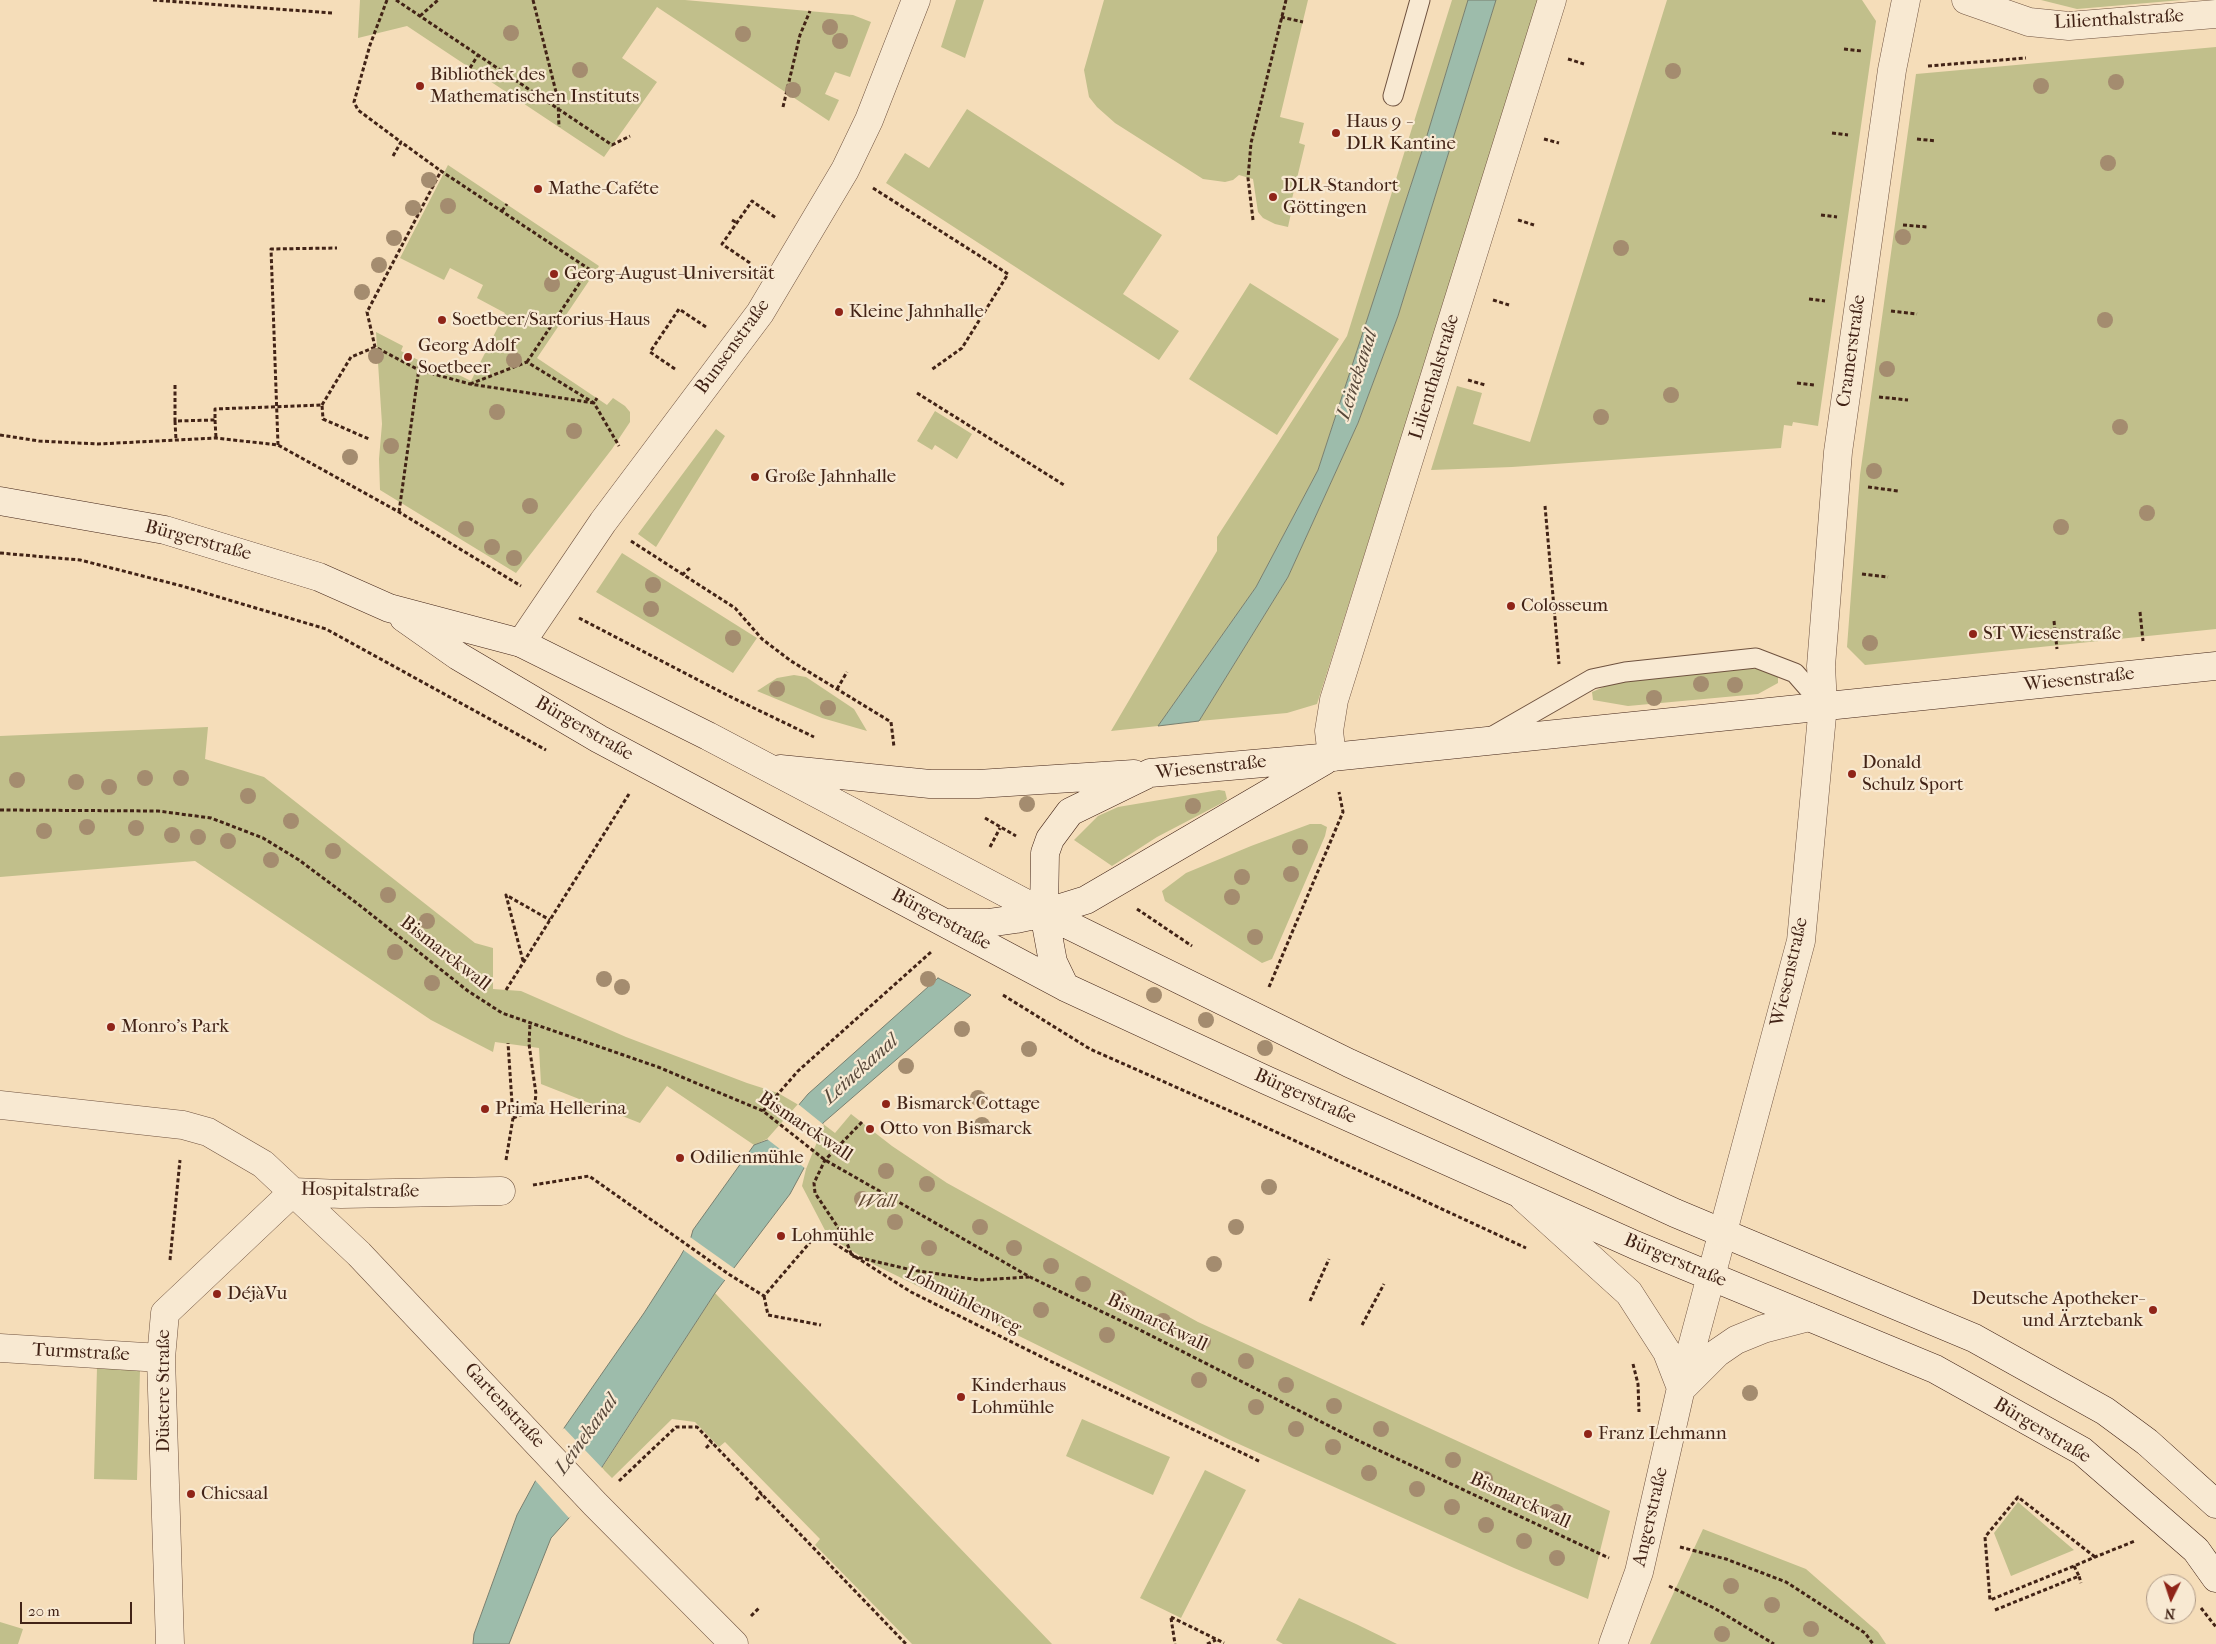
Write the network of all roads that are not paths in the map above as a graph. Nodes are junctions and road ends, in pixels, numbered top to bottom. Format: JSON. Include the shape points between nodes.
{"nodes":[{"id":1,"x":916,"y":0,"type":"edge"},
{"id":2,"x":1420,"y":0,"type":"edge"},
{"id":3,"x":1552,"y":0,"type":"edge"},
{"id":4,"x":1906,"y":0,"type":"edge"},
{"id":5,"x":1966,"y":0,"type":"edge"},
{"id":6,"x":2216,"y":14,"type":"edge"},
{"id":7,"x":1394,"y":96,"type":"dead end"},
{"id":8,"x":0,"y":501,"type":"edge"},
{"id":9,"x":389,"y":608,"type":"junction"},
{"id":10,"x":521,"y":643,"type":"junction"},
{"id":11,"x":2216,"y":666,"type":"edge"},
{"id":12,"x":1823,"y":705,"type":"junction"},
{"id":13,"x":1485,"y":740,"type":"junction"},
{"id":14,"x":1332,"y":757,"type":"junction"},
{"id":15,"x":767,"y":768,"type":"junction"},
{"id":16,"x":1150,"y":773,"type":"junction"},
{"id":17,"x":1044,"y":913,"type":"junction"},
{"id":18,"x":949,"y":923,"type":"junction"},
{"id":19,"x":1065,"y":987,"type":"junction"},
{"id":20,"x":0,"y":1105,"type":"edge"},
{"id":21,"x":501,"y":1190,"type":"road end"},
{"id":22,"x":293,"y":1192,"type":"junction"},
{"id":23,"x":1518,"y":1193,"type":"junction"},
{"id":24,"x":1723,"y":1233,"type":"junction"},
{"id":25,"x":1711,"y":1276,"type":"junction"},
{"id":26,"x":1809,"y":1317,"type":"junction"},
{"id":27,"x":0,"y":1348,"type":"edge"},
{"id":28,"x":161,"y":1358,"type":"junction"},
{"id":29,"x":1682,"y":1388,"type":"junction"},
{"id":30,"x":2216,"y":1504,"type":"edge"},
{"id":31,"x":2216,"y":1578,"type":"edge"},
{"id":32,"x":170,"y":1644,"type":"edge"},
{"id":33,"x":734,"y":1644,"type":"edge"},
{"id":34,"x":1613,"y":1644,"type":"edge"}],
"edges":[{"from":1,"to":10,"type":"main road","name":"Bunsenstraße","via":[[870,120],[845,170],[760,313],[636,476]]},
{"from":2,"to":7,"type":"lane"},
{"from":3,"to":14,"type":"main road","name":"Lilienthalstraße","via":[[1334,700],[1329,731]]},
{"from":4,"to":12,"type":"main road","name":"Cramerstraße","via":[[1892,70],[1838,452],[1821,666]]},
{"from":5,"to":6,"type":"main road","name":"Lilienthalstraße","via":[[2030,22],[2069,26]]},
{"from":8,"to":9,"type":"main road","name":"Bürgerstraße","via":[[165,530],[319,577]]},
{"from":9,"to":10,"type":"main road","name":"Bürgerstraße"},
{"from":9,"to":18,"type":"main road","name":"Bürgerstraße","via":[[458,656],[599,739]]},
{"from":10,"to":15,"type":"main road","name":"Bürgerstraße"},
{"from":11,"to":12,"type":"main road","name":"Wiesenstraße"},
{"from":12,"to":13,"type":"main road","name":"Wiesenstraße"},
{"from":12,"to":13,"type":"lane","name":"Wiesenstraße","via":[[1795,673],[1756,658],[1625,672],[1592,679]]},
{"from":12,"to":24,"type":"main road","name":"Wiesenstraße","via":[[1801,941]]},
{"from":13,"to":14,"type":"main road","name":"Wiesenstraße"},
{"from":14,"to":16,"type":"main road","name":"Wiesenstraße"},
{"from":14,"to":17,"type":"main road","via":[[1133,870],[1105,890],[1086,900]]},
{"from":15,"to":16,"type":"main road","via":[[930,784]]},
{"from":15,"to":17,"type":"main road","name":"Bürgerstraße"},
{"from":16,"to":17,"type":"main road","name":"Wiesenstraße","via":[[1070,812],[1061,823],[1050,839],[1046,853]]},
{"from":17,"to":18,"type":"main road","via":[[988,923]]},
{"from":17,"to":19,"type":"main road","name":"Wiesenstraße","via":[[1053,962]]},
{"from":17,"to":24,"type":"main road","name":"Bürgerstraße","via":[[1349,1063]]},
{"from":18,"to":19,"type":"main road","name":"Bürgerstraße"},
{"from":19,"to":23,"type":"main road","name":"Bürgerstraße"},
{"from":20,"to":22,"type":"main road","name":"Hospitalstraße","via":[[183,1125],[208,1132],[264,1164]]},
{"from":21,"to":22,"type":"main road","name":"Hospitalstraße"},
{"from":22,"to":28,"type":"main road","name":"Düstere Straße","via":[[165,1313]]},
{"from":22,"to":33,"type":"main road","name":"Gartenstraße","via":[[359,1254],[593,1501]]},
{"from":23,"to":25,"type":"main road","name":"Bürgerstraße"},
{"from":23,"to":29,"type":"main road","via":[[1629,1293],[1667,1352]]},
{"from":24,"to":25,"type":"main road","name":"Angerstraße"},
{"from":24,"to":30,"type":"main road","name":"Bürgerstraße","via":[[1983,1343],[2105,1411],[2147,1442]]},
{"from":25,"to":26,"type":"main road","name":"Bürgerstraße"},
{"from":25,"to":29,"type":"main road","name":"Angerstraße"},
{"from":26,"to":29,"type":"main road","via":[[1736,1340],[1716,1353]]},
{"from":26,"to":31,"type":"main road","name":"Bürgerstraße","via":[[1934,1369],[2082,1451],[2196,1550]]},
{"from":27,"to":28,"type":"main road","name":"Turmstraße"},
{"from":28,"to":32,"type":"main road","name":"Düstere Straße"},
{"from":29,"to":34,"type":"main road","name":"Angerstraße","via":[[1639,1572]]}]}
